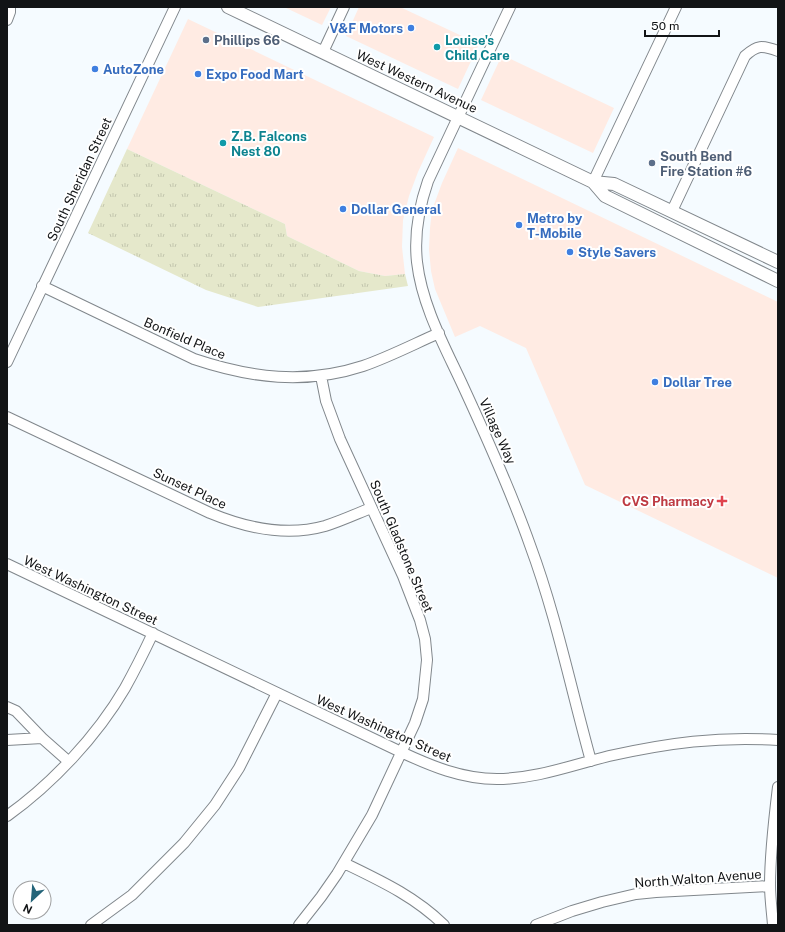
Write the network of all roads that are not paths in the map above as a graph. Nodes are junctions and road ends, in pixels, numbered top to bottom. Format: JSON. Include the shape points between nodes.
{"nodes":[{"id":1,"x":10,"y":7,"type":"edge"},
{"id":2,"x":174,"y":7,"type":"edge"},
{"id":3,"x":228,"y":7,"type":"edge"},
{"id":4,"x":344,"y":7,"type":"edge"},
{"id":5,"x":510,"y":7,"type":"edge"},
{"id":6,"x":676,"y":7,"type":"edge"},
{"id":7,"x":7,"y":20,"type":"edge"},
{"id":8,"x":778,"y":50,"type":"edge"},
{"id":9,"x":323,"y":52,"type":"junction"},
{"id":10,"x":458,"y":116,"type":"junction"},
{"id":11,"x":593,"y":182,"type":"junction"},
{"id":12,"x":672,"y":211,"type":"junction"},
{"id":13,"x":778,"y":262,"type":"edge"},
{"id":14,"x":778,"y":281,"type":"edge"},
{"id":15,"x":42,"y":286,"type":"junction"},
{"id":16,"x":439,"y":333,"type":"junction"},
{"id":17,"x":7,"y":362,"type":"edge"},
{"id":18,"x":321,"y":376,"type":"junction"},
{"id":19,"x":7,"y":417,"type":"edge"},
{"id":20,"x":371,"y":508,"type":"junction"},
{"id":21,"x":7,"y":564,"type":"edge"},
{"id":22,"x":153,"y":633,"type":"junction"},
{"id":23,"x":277,"y":693,"type":"junction"},
{"id":24,"x":7,"y":707,"type":"edge"},
{"id":25,"x":42,"y":738,"type":"junction"},
{"id":26,"x":7,"y":740,"type":"edge"},
{"id":27,"x":778,"y":740,"type":"edge"},
{"id":28,"x":401,"y":752,"type":"junction"},
{"id":29,"x":68,"y":761,"type":"junction"},
{"id":30,"x":591,"y":761,"type":"junction"},
{"id":31,"x":778,"y":787,"type":"edge"},
{"id":32,"x":7,"y":816,"type":"edge"},
{"id":33,"x":344,"y":863,"type":"junction"},
{"id":34,"x":770,"y":886,"type":"junction"},
{"id":35,"x":91,"y":925,"type":"edge"},
{"id":36,"x":299,"y":925,"type":"edge"},
{"id":37,"x":444,"y":925,"type":"edge"},
{"id":38,"x":536,"y":925,"type":"edge"},
{"id":39,"x":773,"y":925,"type":"edge"}],
"edges":[{"from":1,"to":7,"type":"street"},
{"from":2,"to":15,"type":"street","name":"South Sheridan Street"},
{"from":3,"to":9,"type":"main road","name":"West Western Avenue"},
{"from":4,"to":9,"type":"street"},
{"from":5,"to":10,"type":"street","name":"Village Way"},
{"from":6,"to":11,"type":"street"},
{"from":8,"to":12,"type":"street","via":[[762,46],[753,48],[745,56]]},
{"from":9,"to":10,"type":"main road","name":"West Western Avenue"},
{"from":10,"to":11,"type":"main road","name":"West Western Avenue"},
{"from":10,"to":16,"type":"street","name":"Village Way","via":[[428,181],[417,223],[417,262],[421,283]]},
{"from":11,"to":12,"type":"main road","name":"West Western Avenue","via":[[614,184]]},
{"from":11,"to":14,"type":"main road","name":"West Western Avenue","via":[[605,196]]},
{"from":12,"to":13,"type":"main road","name":"West Western Avenue"},
{"from":15,"to":17,"type":"street","name":"South Sheridan Street"},
{"from":15,"to":18,"type":"street","name":"Bonfield Place","via":[[194,359],[220,368],[275,378]]},
{"from":16,"to":18,"type":"street","name":"Bonfield Place","via":[[363,366]]},
{"from":16,"to":30,"type":"street","name":"Village Way","via":[[493,451],[531,545],[549,602]]},
{"from":18,"to":20,"type":"street","name":"South Gladstone Street","via":[[332,417]]},
{"from":19,"to":20,"type":"street","name":"Sunset Place","via":[[210,513],[245,526],[284,530],[305,529],[323,526]]},
{"from":20,"to":28,"type":"street","name":"South Gladstone Street","via":[[412,596],[420,620],[427,660],[423,699]]},
{"from":21,"to":22,"type":"street","name":"West Washington Street"},
{"from":22,"to":23,"type":"street","name":"West Washington Street"},
{"from":22,"to":29,"type":"street","via":[[112,708]]},
{"from":23,"to":28,"type":"street","name":"West Washington Street"},
{"from":23,"to":35,"type":"street","via":[[239,768],[215,805],[168,861],[132,895]]},
{"from":24,"to":25,"type":"street","via":[[16,711]]},
{"from":25,"to":26,"type":"street"},
{"from":25,"to":29,"type":"street"},
{"from":27,"to":30,"type":"street","name":"West Washington Street","via":[[729,738],[682,742]]},
{"from":28,"to":30,"type":"street","name":"West Washington Street","via":[[448,772],[496,779],[539,775]]},
{"from":28,"to":33,"type":"street","name":"South Gladstone Street","via":[[372,815]]},
{"from":29,"to":32,"type":"street","via":[[29,799]]},
{"from":31,"to":34,"type":"street","via":[[773,824]]},
{"from":33,"to":36,"type":"street","name":"South Gladstone Street"},
{"from":33,"to":37,"type":"street","via":[[397,889],[430,911]]},
{"from":34,"to":38,"type":"street","name":"North Walton Avenue","via":[[636,894],[572,911]]},
{"from":34,"to":39,"type":"street"}]}
